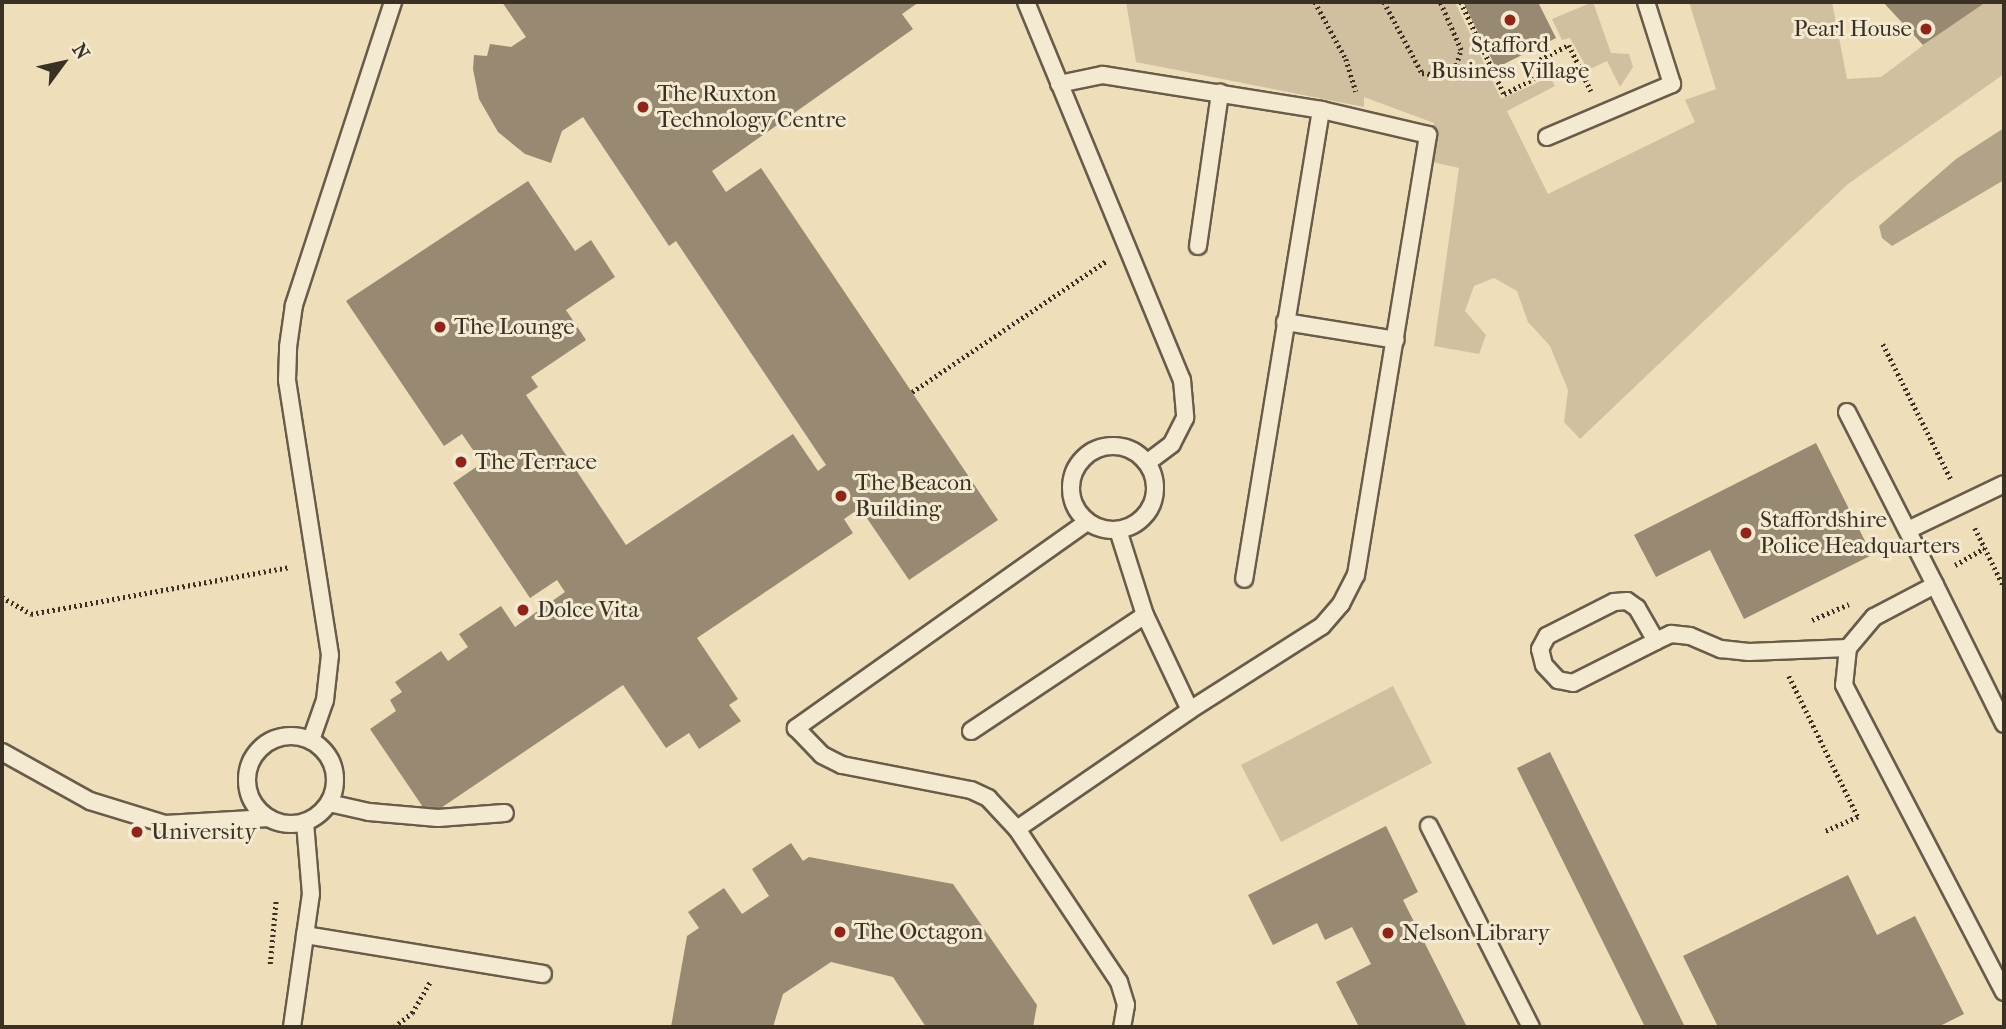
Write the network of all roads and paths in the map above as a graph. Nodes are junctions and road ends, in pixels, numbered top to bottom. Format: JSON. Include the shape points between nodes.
{"nodes":[{"id":1,"x":393,"y":2,"type":"edge"},
{"id":2,"x":1026,"y":2,"type":"edge"},
{"id":3,"x":1315,"y":2,"type":"edge"},
{"id":4,"x":1384,"y":2,"type":"edge"},
{"id":5,"x":1440,"y":2,"type":"edge"},
{"id":6,"x":1461,"y":2,"type":"edge"},
{"id":7,"x":1646,"y":2,"type":"edge"},
{"id":8,"x":1059,"y":84,"type":"junction"},
{"id":9,"x":1220,"y":93,"type":"junction"},
{"id":10,"x":1321,"y":110,"type":"junction"},
{"id":11,"x":1602,"y":114,"type":"junction"},
{"id":12,"x":1353,"y":117,"type":"junction"},
{"id":13,"x":1547,"y":137,"type":"dead end"},
{"id":14,"x":1129,"y":246,"type":"junction"},
{"id":15,"x":1198,"y":246,"type":"dead end"},
{"id":16,"x":1285,"y":322,"type":"junction"},
{"id":17,"x":1396,"y":340,"type":"junction"},
{"id":18,"x":1884,"y":344,"type":"dead end"},
{"id":19,"x":912,"y":392,"type":"dead end"},
{"id":20,"x":1847,"y":412,"type":"dead end"},
{"id":21,"x":1147,"y":463,"type":"junction"},
{"id":22,"x":2004,"y":484,"type":"edge"},
{"id":23,"x":1963,"y":503,"type":"junction"},
{"id":24,"x":1087,"y":522,"type":"junction"},
{"id":25,"x":1118,"y":530,"type":"junction"},
{"id":26,"x":1908,"y":530,"type":"junction"},
{"id":27,"x":318,"y":561,"type":"junction"},
{"id":28,"x":1244,"y":579,"type":"dead end"},
{"id":29,"x":1935,"y":585,"type":"junction"},
{"id":30,"x":2004,"y":587,"type":"edge"},
{"id":31,"x":2,"y":597,"type":"edge"},
{"id":32,"x":1145,"y":615,"type":"junction"},
{"id":33,"x":1656,"y":641,"type":"junction"},
{"id":34,"x":1848,"y":648,"type":"junction"},
{"id":35,"x":1190,"y":709,"type":"junction"},
{"id":36,"x":2004,"y":724,"type":"edge"},
{"id":37,"x":971,"y":731,"type":"dead end"},
{"id":38,"x":311,"y":740,"type":"junction"},
{"id":39,"x":2,"y":752,"type":"edge"},
{"id":40,"x":329,"y":803,"type":"junction"},
{"id":41,"x":505,"y":813,"type":"dead end"},
{"id":42,"x":269,"y":818,"type":"junction"},
{"id":43,"x":304,"y":822,"type":"junction"},
{"id":44,"x":1429,"y":827,"type":"dead end"},
{"id":45,"x":1017,"y":830,"type":"junction"},
{"id":46,"x":305,"y":935,"type":"junction"},
{"id":47,"x":434,"y":956,"type":"junction"},
{"id":48,"x":542,"y":974,"type":"dead end"},
{"id":49,"x":2004,"y":992,"type":"edge"},
{"id":50,"x":292,"y":1027,"type":"edge"},
{"id":51,"x":394,"y":1027,"type":"edge"},
{"id":52,"x":1122,"y":1027,"type":"edge"},
{"id":53,"x":1531,"y":1027,"type":"edge"}],
"edges":[{"from":1,"to":27,"type":"lane","via":[[294,305],[288,347],[287,380]]},
{"from":2,"to":8,"type":"lane"},
{"from":3,"to":12,"type":"path","via":[[1357,85]]},
{"from":4,"to":5,"type":"path","via":[[1422,73],[1445,76],[1456,65],[1461,50]]},
{"from":6,"to":11,"type":"path","via":[[1504,94],[1541,75],[1535,62],[1569,45]]},
{"from":7,"to":11,"type":"lane","via":[[1672,84]]},
{"from":8,"to":9,"type":"lane","via":[[1103,75]]},
{"from":8,"to":14,"type":"lane"},
{"from":9,"to":10,"type":"lane"},
{"from":9,"to":15,"type":"lane"},
{"from":10,"to":12,"type":"lane"},
{"from":10,"to":16,"type":"lane"},
{"from":11,"to":13,"type":"lane"},
{"from":12,"to":17,"type":"lane","via":[[1428,135]]},
{"from":14,"to":19,"type":"path"},
{"from":14,"to":21,"type":"lane","via":[[1182,380],[1185,418],[1172,444]]},
{"from":16,"to":17,"type":"lane"},
{"from":16,"to":28,"type":"lane"},
{"from":17,"to":35,"type":"lane","via":[[1356,575],[1341,604],[1322,626]]},
{"from":18,"to":23,"type":"path"},
{"from":20,"to":26,"type":"lane"},
{"from":21,"to":24,"type":"lane","via":[[1123,447],[1109,446],[1083,458],[1075,470],[1072,499]]},
{"from":21,"to":25,"type":"lane","via":[[1156,488],[1154,502],[1138,523]]},
{"from":22,"to":23,"type":"lane"},
{"from":23,"to":26,"type":"lane"},
{"from":23,"to":30,"type":"path"},
{"from":24,"to":25,"type":"lane"},
{"from":24,"to":45,"type":"lane","via":[[796,728],[822,755],[842,765],[988,797]]},
{"from":25,"to":32,"type":"lane"},
{"from":26,"to":29,"type":"lane"},
{"from":27,"to":31,"type":"path","via":[[31,614]]},
{"from":27,"to":38,"type":"lane","via":[[330,655],[325,700]]},
{"from":29,"to":34,"type":"lane","via":[[1874,617]]},
{"from":29,"to":36,"type":"lane"},
{"from":32,"to":35,"type":"lane"},
{"from":32,"to":37,"type":"lane"},
{"from":33,"to":33,"type":"lane","via":[[1573,683],[1558,680],[1544,665],[1540,649],[1547,636],[1614,602],[1627,601],[1637,608]]},
{"from":33,"to":34,"type":"lane","via":[[1671,634],[1749,652]]},
{"from":34,"to":49,"type":"lane","via":[[1844,685]]},
{"from":35,"to":45,"type":"lane"},
{"from":38,"to":40,"type":"lane","via":[[332,761],[336,776]]},
{"from":38,"to":42,"type":"lane","via":[[282,736],[267,742],[253,758],[247,780],[250,795]]},
{"from":39,"to":42,"type":"lane","via":[[89,801],[165,824]]},
{"from":40,"to":41,"type":"lane","via":[[438,818]]},
{"from":40,"to":43,"type":"lane"},
{"from":42,"to":43,"type":"lane","via":[[280,823]]},
{"from":43,"to":46,"type":"lane","via":[[311,894]]},
{"from":44,"to":53,"type":"lane"},
{"from":45,"to":52,"type":"lane","via":[[1119,982],[1126,1005]]},
{"from":46,"to":47,"type":"lane"},
{"from":46,"to":50,"type":"lane"},
{"from":47,"to":48,"type":"lane"},
{"from":47,"to":51,"type":"path","via":[[429,985],[411,1013]]}]}
